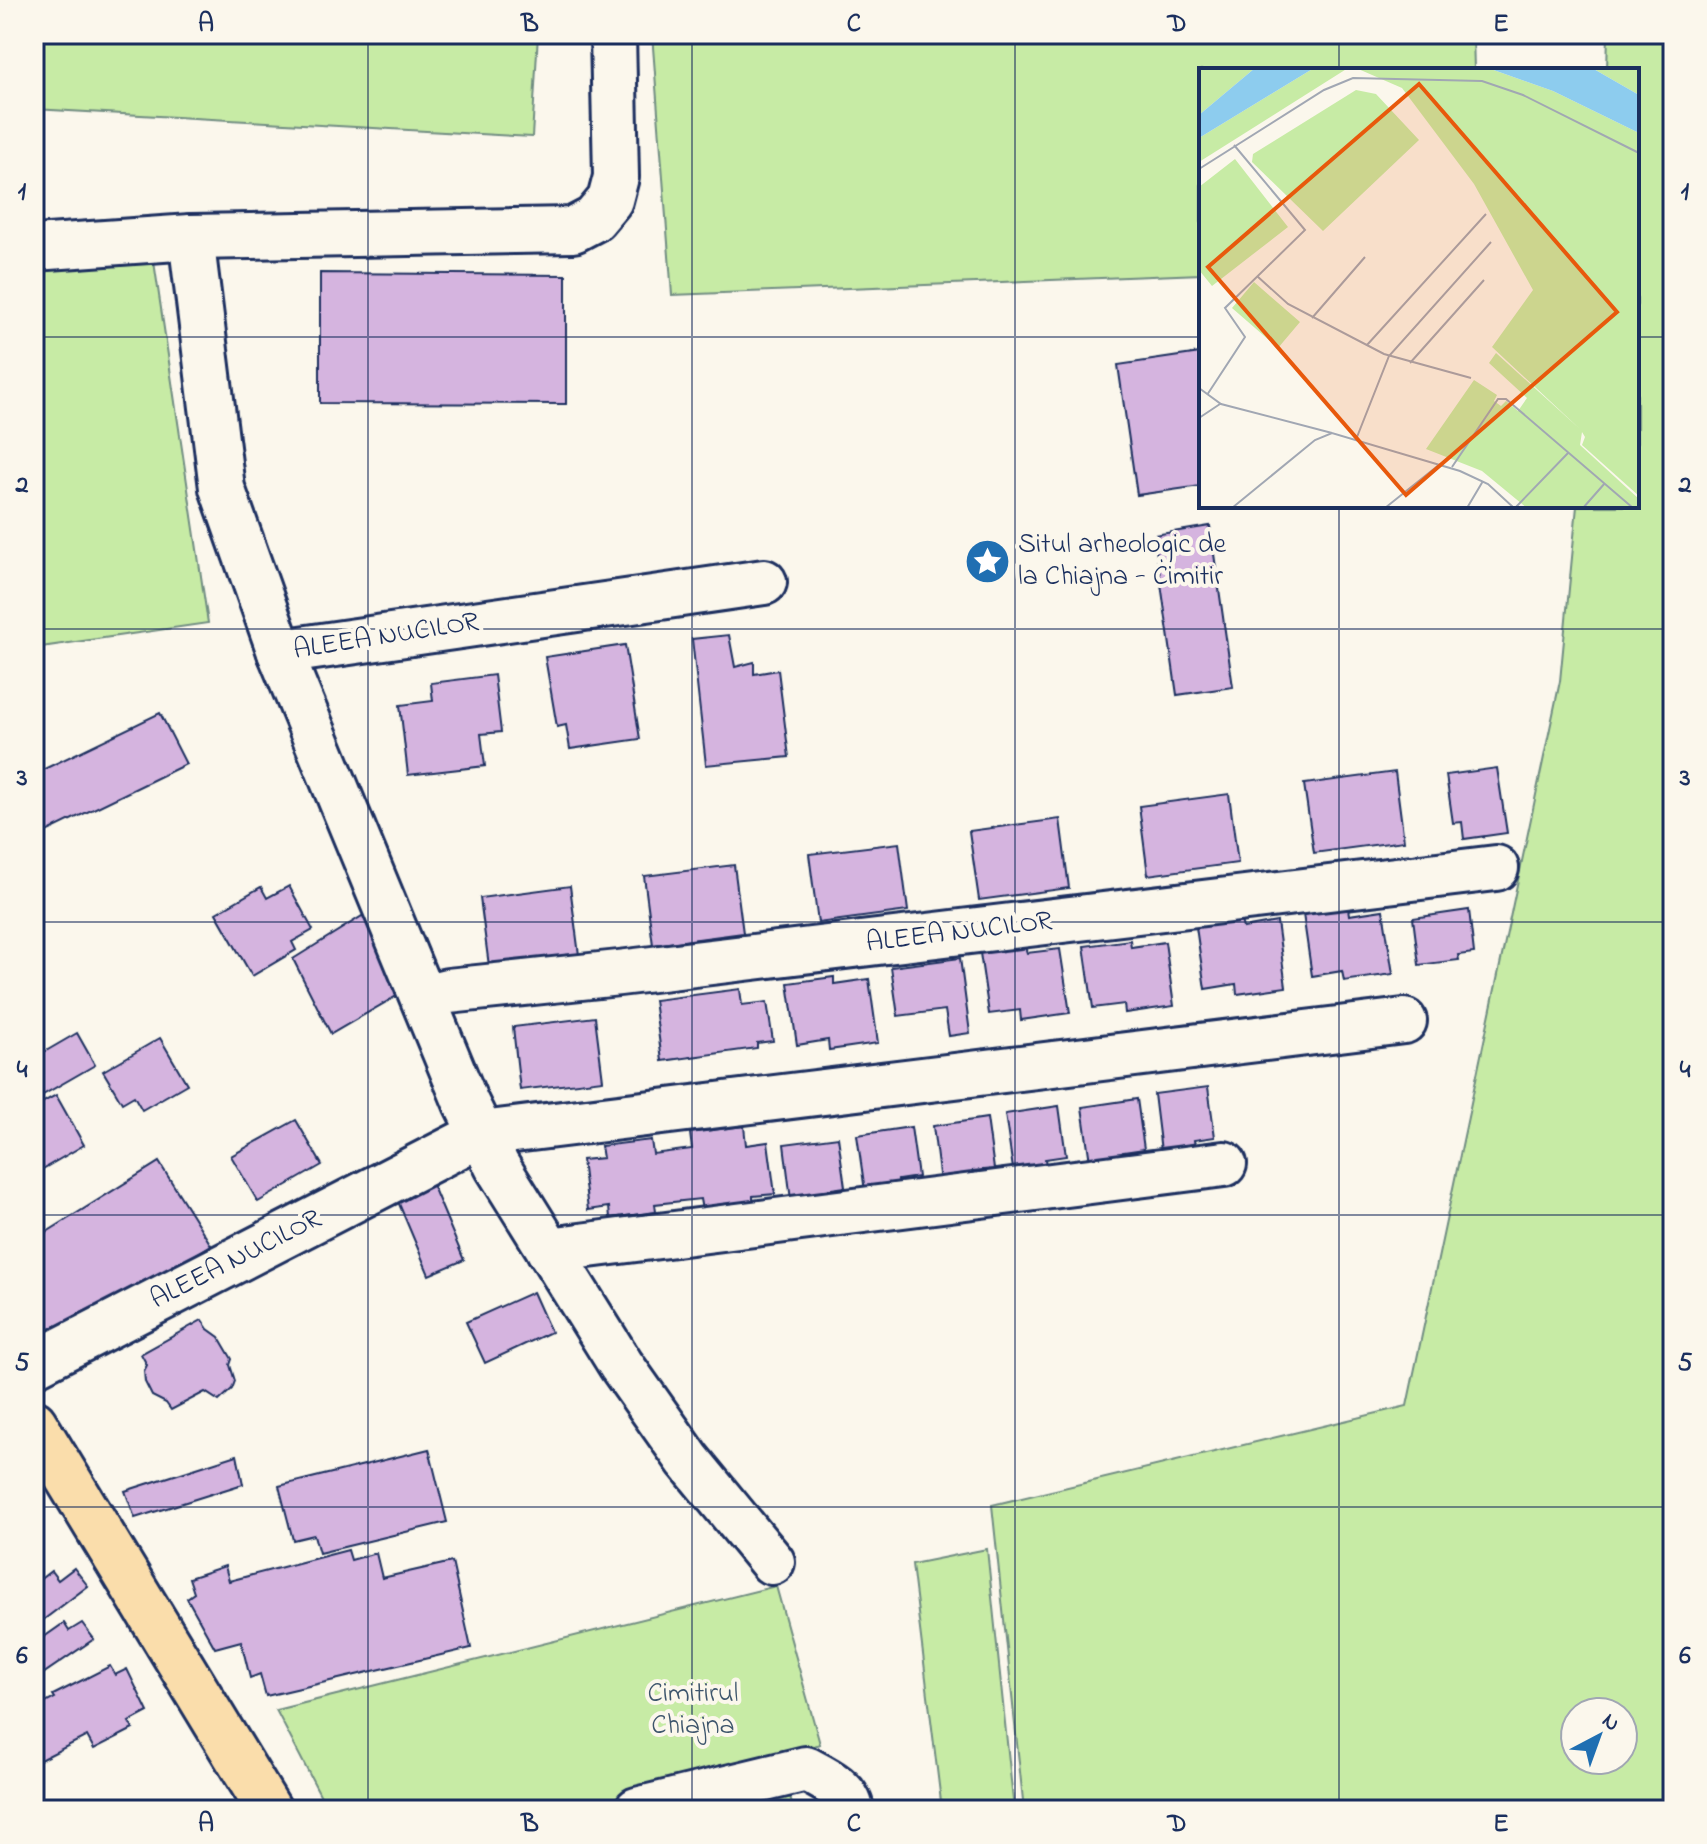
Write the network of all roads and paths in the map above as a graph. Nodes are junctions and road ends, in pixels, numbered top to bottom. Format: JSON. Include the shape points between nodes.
{"nodes":[{"id":1,"x":613,"y":34,"type":"edge"},
{"id":2,"x":191,"y":237,"type":"junction"},
{"id":3,"x":34,"y":248,"type":"edge"},
{"id":4,"x":764,"y":582,"type":"dead end"},
{"id":5,"x":280,"y":652,"type":"junction"},
{"id":6,"x":1496,"y":868,"type":"dead end"},
{"id":7,"x":423,"y":997,"type":"junction"},
{"id":8,"x":1404,"y":1021,"type":"dead end"},
{"id":9,"x":481,"y":1134,"type":"junction"},
{"id":10,"x":1224,"y":1164,"type":"dead end"},
{"id":11,"x":549,"y":1250,"type":"junction"},
{"id":12,"x":34,"y":1364,"type":"edge"},
{"id":13,"x":34,"y":1423,"type":"edge"},
{"id":14,"x":772,"y":1562,"type":"dead end"},
{"id":15,"x":269,"y":1810,"type":"edge"},
{"id":16,"x":637,"y":1810,"type":"edge"},
{"id":17,"x":851,"y":1810,"type":"edge"}],
"edges":[{"from":1,"to":2,"type":"street","via":[[616,177],[610,200],[594,219],[573,230]]},
{"from":2,"to":3,"type":"street"},
{"from":2,"to":5,"type":"street","via":[[222,488]]},
{"from":4,"to":5,"type":"street","name":"ALEEA NUCILOR"},
{"from":5,"to":7,"type":"street","name":"ALEEA NUCILOR"},
{"from":6,"to":7,"type":"street","name":"ALEEA NUCILOR"},
{"from":7,"to":9,"type":"street","name":"ALEEA NUCILOR"},
{"from":8,"to":9,"type":"street","name":"ALEEA NUCILOR"},
{"from":9,"to":11,"type":"street","name":"ALEEA NUCILOR"},
{"from":9,"to":12,"type":"street","name":"ALEEA NUCILOR"},
{"from":10,"to":11,"type":"street"},
{"from":11,"to":14,"type":"street","name":"ALEEA NUCILOR","via":[[688,1460]]},
{"from":13,"to":15,"type":"main road"},
{"from":16,"to":17,"type":"street","via":[[806,1769],[850,1800]]}]}
